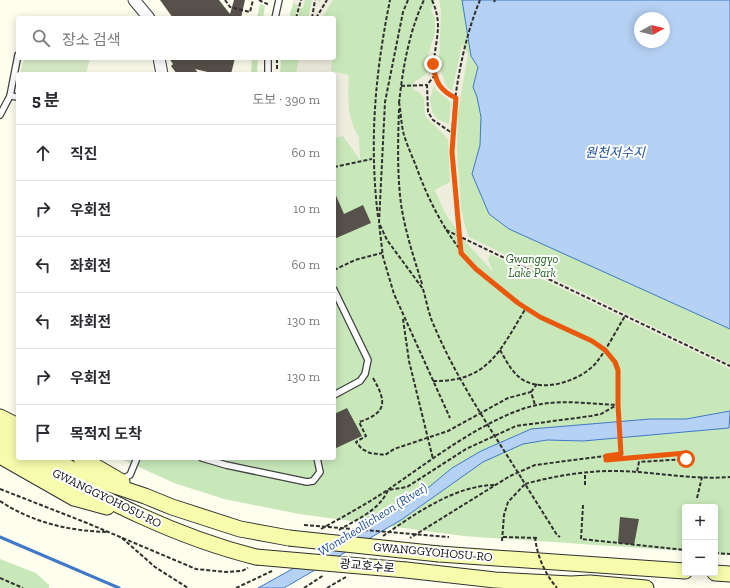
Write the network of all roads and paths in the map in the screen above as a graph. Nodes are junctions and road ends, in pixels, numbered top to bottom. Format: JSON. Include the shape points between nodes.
{"nodes":[{"id":1,"x":134,"y":0,"type":"edge"},
{"id":2,"x":224,"y":0,"type":"edge"},
{"id":3,"x":253,"y":0,"type":"edge"},
{"id":4,"x":259,"y":0,"type":"edge"},
{"id":5,"x":279,"y":0,"type":"edge"},
{"id":6,"x":301,"y":0,"type":"edge"},
{"id":7,"x":316,"y":0,"type":"edge"},
{"id":8,"x":327,"y":0,"type":"edge"},
{"id":9,"x":390,"y":0,"type":"edge"},
{"id":10,"x":408,"y":0,"type":"edge"},
{"id":11,"x":424,"y":0,"type":"edge"},
{"id":12,"x":432,"y":0,"type":"edge"},
{"id":13,"x":480,"y":0,"type":"edge"},
{"id":14,"x":270,"y":5,"type":"dead end"},
{"id":15,"x":147,"y":16,"type":"edge"},
{"id":16,"x":275,"y":16,"type":"edge"},
{"id":17,"x":297,"y":16,"type":"edge"},
{"id":18,"x":312,"y":16,"type":"edge"},
{"id":19,"x":317,"y":16,"type":"edge"},
{"id":20,"x":17,"y":60,"type":"edge"},
{"id":21,"x":158,"y":60,"type":"edge"},
{"id":22,"x":268,"y":60,"type":"edge"},
{"id":23,"x":277,"y":60,"type":"edge"},
{"id":24,"x":162,"y":72,"type":"edge"},
{"id":25,"x":268,"y":72,"type":"edge"},
{"id":26,"x":276,"y":72,"type":"edge"},
{"id":27,"x":435,"y":75,"type":"junction"},
{"id":28,"x":427,"y":85,"type":"junction"},
{"id":29,"x":401,"y":86,"type":"junction"},
{"id":30,"x":10,"y":96,"type":"junction"},
{"id":31,"x":16,"y":98,"type":"edge"},
{"id":32,"x":456,"y":98,"type":"junction"},
{"id":33,"x":399,"y":102,"type":"junction"},
{"id":34,"x":0,"y":115,"type":"edge"},
{"id":35,"x":453,"y":133,"type":"junction"},
{"id":36,"x":372,"y":158,"type":"junction"},
{"id":37,"x":336,"y":167,"type":"edge"},
{"id":38,"x":379,"y":223,"type":"junction"},
{"id":39,"x":445,"y":229,"type":"junction"},
{"id":40,"x":460,"y":235,"type":"junction"},
{"id":41,"x":382,"y":253,"type":"junction"},
{"id":42,"x":461,"y":253,"type":"junction"},
{"id":43,"x":336,"y":269,"type":"edge"},
{"id":44,"x":422,"y":285,"type":"junction"},
{"id":45,"x":336,"y":294,"type":"edge"},
{"id":46,"x":526,"y":308,"type":"junction"},
{"id":47,"x":403,"y":315,"type":"junction"},
{"id":48,"x":625,"y":316,"type":"junction"},
{"id":49,"x":500,"y":350,"type":"junction"},
{"id":50,"x":605,"y":350,"type":"junction"},
{"id":51,"x":730,"y":366,"type":"edge"},
{"id":52,"x":373,"y":378,"type":"dead end"},
{"id":53,"x":433,"y":381,"type":"junction"},
{"id":54,"x":537,"y":384,"type":"junction"},
{"id":55,"x":532,"y":392,"type":"junction"},
{"id":56,"x":336,"y":394,"type":"edge"},
{"id":57,"x":618,"y":405,"type":"junction"},
{"id":58,"x":535,"y":406,"type":"junction"},
{"id":59,"x":0,"y":417,"type":"edge"},
{"id":60,"x":450,"y":418,"type":"dead end"},
{"id":61,"x":16,"y":425,"type":"edge"},
{"id":62,"x":0,"y":429,"type":"edge"},
{"id":63,"x":16,"y":438,"type":"edge"},
{"id":64,"x":428,"y":439,"type":"junction"},
{"id":65,"x":0,"y":443,"type":"edge"},
{"id":66,"x":16,"y":452,"type":"edge"},
{"id":67,"x":0,"y":456,"type":"edge"},
{"id":68,"x":606,"y":456,"type":"junction"},
{"id":69,"x":433,"y":459,"type":"junction"},
{"id":70,"x":32,"y":460,"type":"edge"},
{"id":71,"x":56,"y":460,"type":"edge"},
{"id":72,"x":84,"y":460,"type":"edge"},
{"id":73,"x":136,"y":460,"type":"edge"},
{"id":74,"x":209,"y":460,"type":"edge"},
{"id":75,"x":317,"y":460,"type":"edge"},
{"id":76,"x":637,"y":472,"type":"junction"},
{"id":77,"x":585,"y":474,"type":"junction"},
{"id":78,"x":702,"y":477,"type":"junction"},
{"id":79,"x":730,"y":477,"type":"edge"},
{"id":80,"x":119,"y":480,"type":"junction"},
{"id":81,"x":525,"y":484,"type":"junction"},
{"id":82,"x":497,"y":485,"type":"junction"},
{"id":83,"x":585,"y":485,"type":"dead end"},
{"id":84,"x":0,"y":489,"type":"edge"},
{"id":85,"x":388,"y":490,"type":"junction"},
{"id":86,"x":145,"y":496,"type":"junction"},
{"id":87,"x":698,"y":498,"type":"dead end"},
{"id":88,"x":0,"y":501,"type":"edge"},
{"id":89,"x":583,"y":505,"type":"dead end"},
{"id":90,"x":135,"y":515,"type":"junction"},
{"id":91,"x":304,"y":525,"type":"dead end"},
{"id":92,"x":108,"y":532,"type":"junction"},
{"id":93,"x":316,"y":532,"type":"dead end"},
{"id":94,"x":334,"y":533,"type":"dead end"},
{"id":95,"x":449,"y":537,"type":"dead end"},
{"id":96,"x":503,"y":537,"type":"junction"},
{"id":97,"x":560,"y":537,"type":"dead end"},
{"id":98,"x":121,"y":538,"type":"junction"},
{"id":99,"x":535,"y":538,"type":"junction"},
{"id":100,"x":539,"y":538,"type":"dead end"},
{"id":101,"x":377,"y":540,"type":"dead end"},
{"id":102,"x":502,"y":541,"type":"dead end"},
{"id":103,"x":404,"y":542,"type":"dead end"},
{"id":104,"x":682,"y":550,"type":"edge"},
{"id":105,"x":718,"y":552,"type":"edge"},
{"id":106,"x":730,"y":554,"type":"edge"},
{"id":107,"x":253,"y":562,"type":"junction"},
{"id":108,"x":569,"y":562,"type":"junction"},
{"id":109,"x":275,"y":569,"type":"dead end"},
{"id":110,"x":406,"y":570,"type":"joint"},
{"id":111,"x":682,"y":571,"type":"edge"},
{"id":112,"x":718,"y":573,"type":"edge"},
{"id":113,"x":730,"y":574,"type":"edge"},
{"id":114,"x":324,"y":575,"type":"dead end"},
{"id":115,"x":349,"y":575,"type":"dead end"},
{"id":116,"x":0,"y":578,"type":"edge"},
{"id":117,"x":495,"y":580,"type":"junction"},
{"id":118,"x":590,"y":586,"type":"edge"},
{"id":119,"x":566,"y":587,"type":"edge"},
{"id":120,"x":23,"y":588,"type":"edge"},
{"id":121,"x":188,"y":588,"type":"edge"},
{"id":122,"x":236,"y":588,"type":"edge"},
{"id":123,"x":304,"y":588,"type":"edge"},
{"id":124,"x":327,"y":588,"type":"edge"},
{"id":125,"x":522,"y":588,"type":"edge"},
{"id":126,"x":646,"y":588,"type":"edge"}],
"edges":[{"from":1,"to":15,"type":"street"},
{"from":2,"to":3,"type":"path","via":[[230,7],[250,12]]},
{"from":4,"to":14,"type":"path"},
{"from":5,"to":16,"type":"lane"},
{"from":6,"to":17,"type":"path"},
{"from":7,"to":18,"type":"path"},
{"from":8,"to":19,"type":"path"},
{"from":9,"to":36,"type":"path","via":[[374,102]]},
{"from":10,"to":38,"type":"path","via":[[403,12],[385,102]]},
{"from":11,"to":29,"type":"path","via":[[407,46]]},
{"from":12,"to":27,"type":"path","via":[[438,19],[433,64]]},
{"from":13,"to":32,"type":"path","via":[[465,48]]},
{"from":20,"to":30,"type":"lane"},
{"from":21,"to":24,"type":"street"},
{"from":22,"to":25,"type":"lane"},
{"from":23,"to":26,"type":"path"},
{"from":27,"to":28,"type":"path"},
{"from":27,"to":32,"type":"path","via":[[442,90]]},
{"from":28,"to":29,"type":"path"},
{"from":28,"to":35,"type":"path","via":[[427,106],[430,116]]},
{"from":29,"to":33,"type":"path"},
{"from":30,"to":31,"type":"lane"},
{"from":30,"to":34,"type":"lane"},
{"from":32,"to":35,"type":"path"},
{"from":33,"to":39,"type":"path","via":[[404,134],[425,192]]},
{"from":33,"to":44,"type":"path","via":[[399,190],[404,220]]},
{"from":35,"to":40,"type":"path","via":[[452,152]]},
{"from":36,"to":37,"type":"path"},
{"from":36,"to":38,"type":"path"},
{"from":38,"to":41,"type":"path"},
{"from":38,"to":44,"type":"path","via":[[387,240]]},
{"from":39,"to":40,"type":"path"},
{"from":39,"to":42,"type":"path"},
{"from":40,"to":42,"type":"path"},
{"from":40,"to":48,"type":"path"},
{"from":41,"to":43,"type":"path","via":[[355,260]]},
{"from":41,"to":47,"type":"path"},
{"from":42,"to":46,"type":"path","via":[[497,287]]},
{"from":44,"to":81,"type":"path","bridge":true,"via":[[432,320],[456,368],[482,416]]},
{"from":45,"to":56,"type":"lane","via":[[368,360],[360,381]]},
{"from":46,"to":49,"type":"path"},
{"from":46,"to":50,"type":"path"},
{"from":47,"to":53,"type":"path"},
{"from":47,"to":64,"type":"path","via":[[409,361]]},
{"from":48,"to":50,"type":"path"},
{"from":48,"to":51,"type":"path"},
{"from":49,"to":53,"type":"path","via":[[480,371],[454,380]]},
{"from":49,"to":54,"type":"path","via":[[518,376]]},
{"from":50,"to":54,"type":"path","via":[[591,368],[574,378],[554,384]]},
{"from":50,"to":57,"type":"path","via":[[618,370]]},
{"from":52,"to":64,"type":"path","via":[[383,401],[381,410],[376,415],[359,422],[366,436],[356,442],[362,449],[385,455],[394,449]]},
{"from":53,"to":60,"type":"path"},
{"from":54,"to":55,"type":"path"},
{"from":55,"to":58,"type":"path"},
{"from":55,"to":64,"type":"path","via":[[508,398],[448,431]]},
{"from":57,"to":58,"type":"path","via":[[554,402]]},
{"from":57,"to":68,"type":"path","via":[[621,454]]},
{"from":57,"to":85,"type":"path","via":[[591,416],[516,426],[466,449],[407,487]]},
{"from":58,"to":69,"type":"path","via":[[504,416]]},
{"from":59,"to":61,"type":"main road"},
{"from":62,"to":63,"type":"main road"},
{"from":64,"to":69,"type":"path"},
{"from":65,"to":66,"type":"main road"},
{"from":67,"to":90,"type":"main road","via":[[74,498]]},
{"from":68,"to":76,"type":"path","via":[[606,460],[686,453],[686,459],[639,462]]},
{"from":68,"to":82,"type":"path","via":[[535,465]]},
{"from":69,"to":85,"type":"path"},
{"from":70,"to":90,"type":"main road","name":"GWANGGYOHOSU-RO"},
{"from":71,"to":86,"type":"main road","name":"GWANGGYOHOSU-RO","via":[[82,475]]},
{"from":72,"to":80,"type":"main road"},
{"from":73,"to":80,"type":"lane","via":[[130,475]]},
{"from":74,"to":75,"type":"lane","via":[[308,482],[313,481],[320,472]]},
{"from":76,"to":77,"type":"path"},
{"from":76,"to":78,"type":"path"},
{"from":77,"to":81,"type":"path"},
{"from":77,"to":83,"type":"path"},
{"from":78,"to":79,"type":"path"},
{"from":78,"to":87,"type":"path"},
{"from":80,"to":86,"type":"main road"},
{"from":81,"to":96,"type":"path","via":[[508,502]]},
{"from":81,"to":97,"type":"path"},
{"from":82,"to":101,"type":"path","via":[[484,485],[435,504]]},
{"from":82,"to":103,"type":"path"},
{"from":84,"to":92,"type":"path"},
{"from":85,"to":93,"type":"path"},
{"from":85,"to":94,"type":"path","via":[[374,509]]},
{"from":86,"to":108,"type":"main road","name":"GWANGGYOHOSU-RO","bridge":true,"via":[[240,529],[288,538],[439,554]]},
{"from":88,"to":92,"type":"path","via":[[41,522],[77,530]]},
{"from":89,"to":104,"type":"path","via":[[581,539]]},
{"from":90,"to":107,"type":"main road","name":"GWANGGYOHOSU-RO"},
{"from":91,"to":95,"type":"path","bridge":true},
{"from":92,"to":98,"type":"path"},
{"from":96,"to":99,"type":"path","bridge":true},
{"from":96,"to":102,"type":"path"},
{"from":98,"to":107,"type":"path","via":[[196,568],[226,572],[242,571]]},
{"from":98,"to":121,"type":"path","via":[[155,567]]},
{"from":99,"to":100,"type":"path","bridge":true},
{"from":99,"to":119,"type":"path","bridge":true,"via":[[543,567]]},
{"from":105,"to":106,"type":"path"},
{"from":107,"to":110,"type":"main road","name":"광교호수로","bridge":true},
{"from":108,"to":111,"type":"main road","name":"GWANGGYOHOSU-RO"},
{"from":108,"to":118,"type":"main road"},
{"from":108,"to":119,"type":"main road"},
{"from":109,"to":122,"type":"path"},
{"from":110,"to":117,"type":"main road","name":"GWANGGYOHOSU-RO"},
{"from":112,"to":113,"type":"main road"},
{"from":114,"to":123,"type":"path"},
{"from":115,"to":124,"type":"path"},
{"from":116,"to":120,"type":"path"},
{"from":117,"to":119,"type":"main road","name":"GWANGGYOHOSU-RO"},
{"from":117,"to":125,"type":"main road"},
{"from":118,"to":119,"type":"main road","name":"GWANGGYOHOSU-RO"},
{"from":118,"to":126,"type":"main road","name":"GWANGGYOHOSU-RO"}]}
